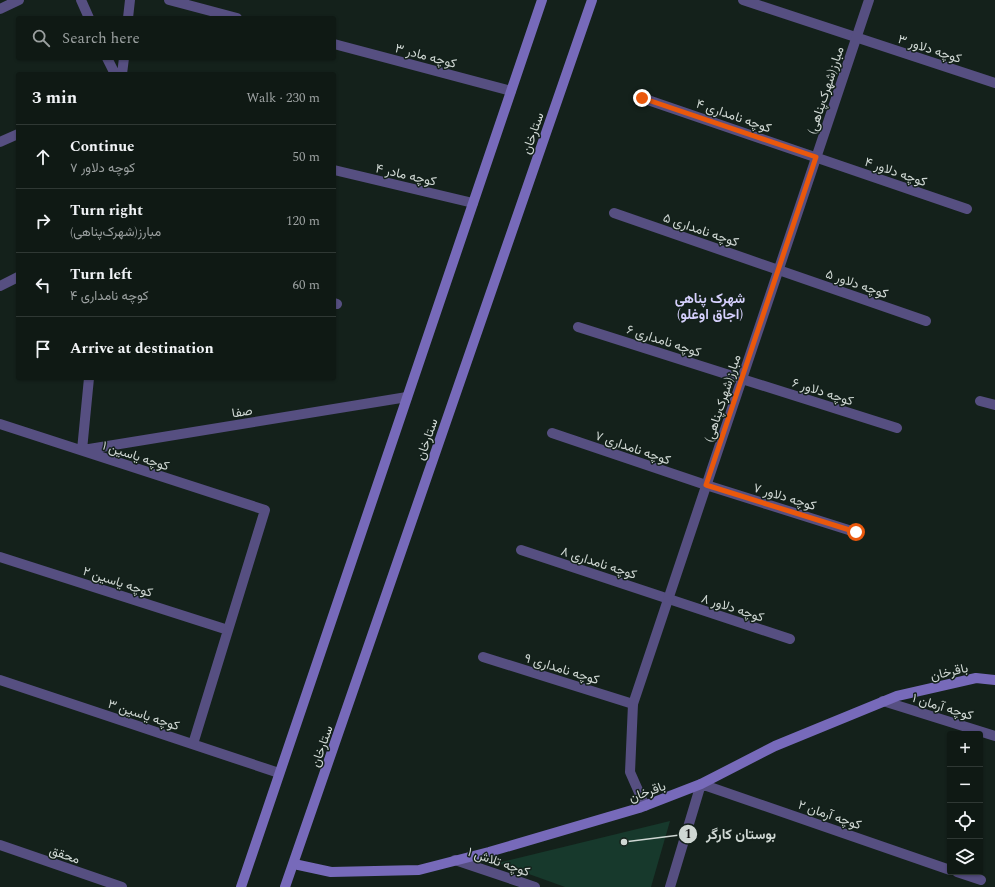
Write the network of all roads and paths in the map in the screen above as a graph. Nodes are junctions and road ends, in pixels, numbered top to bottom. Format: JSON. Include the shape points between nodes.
{"nodes":[{"id":1,"x":18,"y":0,"type":"edge"},
{"id":2,"x":81,"y":0,"type":"edge"},
{"id":3,"x":130,"y":0,"type":"edge"},
{"id":4,"x":169,"y":0,"type":"edge"},
{"id":5,"x":542,"y":0,"type":"edge"},
{"id":6,"x":592,"y":0,"type":"edge"},
{"id":7,"x":743,"y":0,"type":"edge"},
{"id":8,"x":869,"y":0,"type":"edge"},
{"id":9,"x":0,"y":9,"type":"edge"},
{"id":10,"x":88,"y":16,"type":"edge"},
{"id":11,"x":128,"y":16,"type":"edge"},
{"id":12,"x":229,"y":16,"type":"edge"},
{"id":13,"x":856,"y":37,"type":"junction"},
{"id":14,"x":336,"y":45,"type":"edge"},
{"id":15,"x":109,"y":60,"type":"edge"},
{"id":16,"x":124,"y":60,"type":"edge"},
{"id":17,"x":114,"y":72,"type":"edge"},
{"id":18,"x":122,"y":72,"type":"edge"},
{"id":19,"x":995,"y":83,"type":"edge"},
{"id":20,"x":511,"y":91,"type":"junction"},
{"id":21,"x":642,"y":98,"type":"dead end"},
{"id":22,"x":16,"y":135,"type":"edge"},
{"id":23,"x":0,"y":142,"type":"edge"},
{"id":24,"x":816,"y":157,"type":"junction"},
{"id":25,"x":336,"y":170,"type":"edge"},
{"id":26,"x":473,"y":203,"type":"junction"},
{"id":27,"x":967,"y":209,"type":"dead end"},
{"id":28,"x":614,"y":213,"type":"dead end"},
{"id":29,"x":778,"y":270,"type":"junction"},
{"id":30,"x":16,"y":278,"type":"edge"},
{"id":31,"x":0,"y":286,"type":"edge"},
{"id":32,"x":926,"y":321,"type":"dead end"},
{"id":33,"x":578,"y":327,"type":"dead end"},
{"id":34,"x":742,"y":379,"type":"junction"},
{"id":35,"x":89,"y":380,"type":"edge"},
{"id":36,"x":407,"y":397,"type":"junction"},
{"id":37,"x":980,"y":401,"type":"dead end"},
{"id":38,"x":995,"y":405,"type":"edge"},
{"id":39,"x":0,"y":424,"type":"edge"},
{"id":40,"x":897,"y":428,"type":"dead end"},
{"id":41,"x":552,"y":433,"type":"dead end"},
{"id":42,"x":82,"y":450,"type":"junction"},
{"id":43,"x":706,"y":485,"type":"junction"},
{"id":44,"x":856,"y":532,"type":"dead end"},
{"id":45,"x":521,"y":550,"type":"dead end"},
{"id":46,"x":0,"y":557,"type":"edge"},
{"id":47,"x":668,"y":599,"type":"junction"},
{"id":48,"x":228,"y":630,"type":"junction"},
{"id":49,"x":790,"y":639,"type":"dead end"},
{"id":50,"x":483,"y":657,"type":"dead end"},
{"id":51,"x":0,"y":680,"type":"edge"},
{"id":52,"x":995,"y":680,"type":"edge"},
{"id":53,"x":883,"y":701,"type":"junction"},
{"id":54,"x":633,"y":704,"type":"junction"},
{"id":55,"x":995,"y":736,"type":"edge"},
{"id":56,"x":193,"y":744,"type":"junction"},
{"id":57,"x":280,"y":773,"type":"junction"},
{"id":58,"x":701,"y":784,"type":"junction"},
{"id":59,"x":645,"y":806,"type":"junction"},
{"id":60,"x":0,"y":845,"type":"edge"},
{"id":61,"x":456,"y":860,"type":"junction"},
{"id":62,"x":294,"y":864,"type":"junction"},
{"id":63,"x":947,"y":869,"type":"edge"},
{"id":64,"x":966,"y":875,"type":"edge"},
{"id":65,"x":981,"y":880,"type":"dead end"},
{"id":66,"x":122,"y":887,"type":"edge"},
{"id":67,"x":240,"y":887,"type":"edge"},
{"id":68,"x":285,"y":887,"type":"edge"},
{"id":69,"x":535,"y":887,"type":"edge"},
{"id":70,"x":670,"y":887,"type":"edge"}],
"edges":[{"from":1,"to":9,"type":"street"},
{"from":2,"to":10,"type":"street"},
{"from":3,"to":11,"type":"street"},
{"from":4,"to":12,"type":"street"},
{"from":5,"to":20,"type":"main road"},
{"from":6,"to":62,"type":"main road","name":"ستارخان"},
{"from":7,"to":13,"type":"street","name":"کوچه دلاور ۳"},
{"from":8,"to":13,"type":"street","name":"مبارز(شهرک‌پناهی)"},
{"from":13,"to":19,"type":"street","name":"کوچه دلاور ۳"},
{"from":13,"to":24,"type":"street","name":"مبارز(شهرک‌پناهی)"},
{"from":14,"to":20,"type":"street","name":"کوچه مادر ۳"},
{"from":15,"to":17,"type":"street"},
{"from":16,"to":18,"type":"street"},
{"from":20,"to":26,"type":"main road"},
{"from":21,"to":24,"type":"street","name":"کوچه نامداری ۴"},
{"from":22,"to":23,"type":"street"},
{"from":24,"to":27,"type":"street","name":"کوچه دلاور ۴"},
{"from":24,"to":29,"type":"street","name":"مبارز(شهرک‌پناهی)"},
{"from":25,"to":26,"type":"street","name":"کوچه مادر ۴"},
{"from":26,"to":36,"type":"main road"},
{"from":28,"to":29,"type":"street","name":"کوچه نامداری ۵"},
{"from":29,"to":32,"type":"street","name":"کوچه دلاور ۵"},
{"from":29,"to":34,"type":"street","name":"مبارز(شهرک‌پناهی)"},
{"from":30,"to":31,"type":"street"},
{"from":33,"to":34,"type":"street","name":"کوچه نامداری ۶"},
{"from":34,"to":40,"type":"street","name":"کوچه دلاور ۶"},
{"from":34,"to":43,"type":"street","name":"مبارز(شهرک‌پناهی)"},
{"from":35,"to":42,"type":"street"},
{"from":36,"to":42,"type":"street","name":"صفا"},
{"from":36,"to":57,"type":"main road"},
{"from":37,"to":38,"type":"street"},
{"from":39,"to":42,"type":"street","name":"کوچه یاسین ۱"},
{"from":41,"to":43,"type":"street","name":"کوچه نامداری ۷"},
{"from":42,"to":48,"type":"street","name":"کوچه یاسین ۱","via":[[265,510]]},
{"from":43,"to":44,"type":"street","name":"کوچه دلاور ۷"},
{"from":43,"to":47,"type":"street","name":"مبارز(شهرک‌پناهی)"},
{"from":45,"to":47,"type":"street","name":"کوچه نامداری ۸"},
{"from":46,"to":48,"type":"street","name":"کوچه یاسین ۲"},
{"from":47,"to":49,"type":"street","name":"کوچه دلاور ۸"},
{"from":47,"to":54,"type":"street","name":"مبارز(شهرک‌پناهی)"},
{"from":48,"to":56,"type":"street"},
{"from":50,"to":54,"type":"street","name":"کوچه نامداری ۹"},
{"from":51,"to":56,"type":"street","name":"کوچه یاسین ۳"},
{"from":52,"to":53,"type":"main road","name":"باقرخان","via":[[976,678]]},
{"from":53,"to":55,"type":"street","name":"کوچه آرمان ۱"},
{"from":53,"to":58,"type":"main road","name":"باقرخان","via":[[775,746]]},
{"from":54,"to":59,"type":"street","name":"مبارز(شهرک‌پناهی)","via":[[630,772]]},
{"from":56,"to":57,"type":"street","name":"کوچه یاسین ۳"},
{"from":57,"to":67,"type":"main road"},
{"from":58,"to":59,"type":"main road","name":"باقرخان"},
{"from":58,"to":63,"type":"street","name":"کوچه آرمان ۲"},
{"from":58,"to":70,"type":"street"},
{"from":59,"to":61,"type":"main road","name":"باقرخان"},
{"from":60,"to":66,"type":"street","name":"محقق"},
{"from":61,"to":62,"type":"main road","name":"باقرخان","via":[[419,870],[331,872]]},
{"from":61,"to":69,"type":"street","name":"کوچه تلاش ۱"},
{"from":62,"to":68,"type":"main road","name":"ستارخان"},
{"from":64,"to":65,"type":"street"}]}
